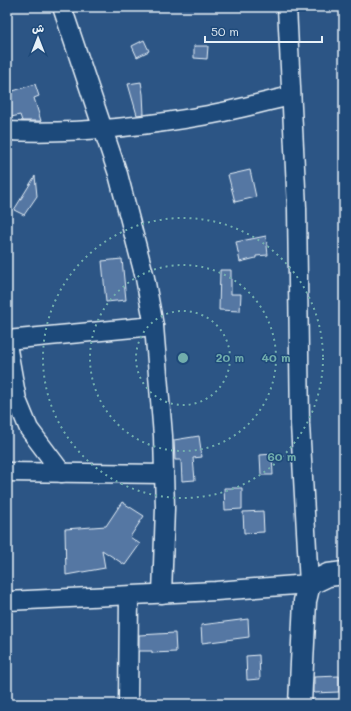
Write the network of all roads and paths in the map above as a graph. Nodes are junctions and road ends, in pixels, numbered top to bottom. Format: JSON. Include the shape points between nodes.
{"nodes":[{"id":1,"x":62,"y":7,"type":"edge"},
{"id":2,"x":287,"y":7,"type":"edge"},
{"id":3,"x":291,"y":96,"type":"junction"},
{"id":4,"x":103,"y":129,"type":"junction"},
{"id":5,"x":7,"y":131,"type":"edge"},
{"id":6,"x":154,"y":326,"type":"junction"},
{"id":7,"x":7,"y":340,"type":"edge"},
{"id":8,"x":7,"y":344,"type":"edge"},
{"id":9,"x":7,"y":472,"type":"edge"},
{"id":10,"x":62,"y":473,"type":"junction"},
{"id":11,"x":164,"y":474,"type":"junction"},
{"id":12,"x":344,"y":573,"type":"edge"},
{"id":13,"x":310,"y":584,"type":"junction"},
{"id":14,"x":162,"y":594,"type":"junction"},
{"id":15,"x":129,"y":596,"type":"junction"},
{"id":16,"x":7,"y":601,"type":"edge"},
{"id":17,"x":128,"y":704,"type":"edge"},
{"id":18,"x":300,"y":704,"type":"edge"}],
"edges":[{"from":1,"to":4,"type":"street"},
{"from":2,"to":3,"type":"street"},
{"from":3,"to":4,"type":"street","via":[[209,115]]},
{"from":3,"to":13,"type":"street","via":[[297,208],[300,424]]},
{"from":4,"to":5,"type":"street","via":[[37,133]]},
{"from":4,"to":6,"type":"street","via":[[118,174],[145,278]]},
{"from":6,"to":7,"type":"street"},
{"from":6,"to":11,"type":"street"},
{"from":8,"to":10,"type":"street","via":[[16,400],[29,428]]},
{"from":9,"to":10,"type":"street"},
{"from":10,"to":11,"type":"street"},
{"from":11,"to":14,"type":"street"},
{"from":12,"to":13,"type":"street","via":[[328,575]]},
{"from":13,"to":14,"type":"street"},
{"from":13,"to":18,"type":"street","via":[[305,601]]},
{"from":14,"to":15,"type":"street"},
{"from":15,"to":16,"type":"street"},
{"from":15,"to":17,"type":"street"}]}
